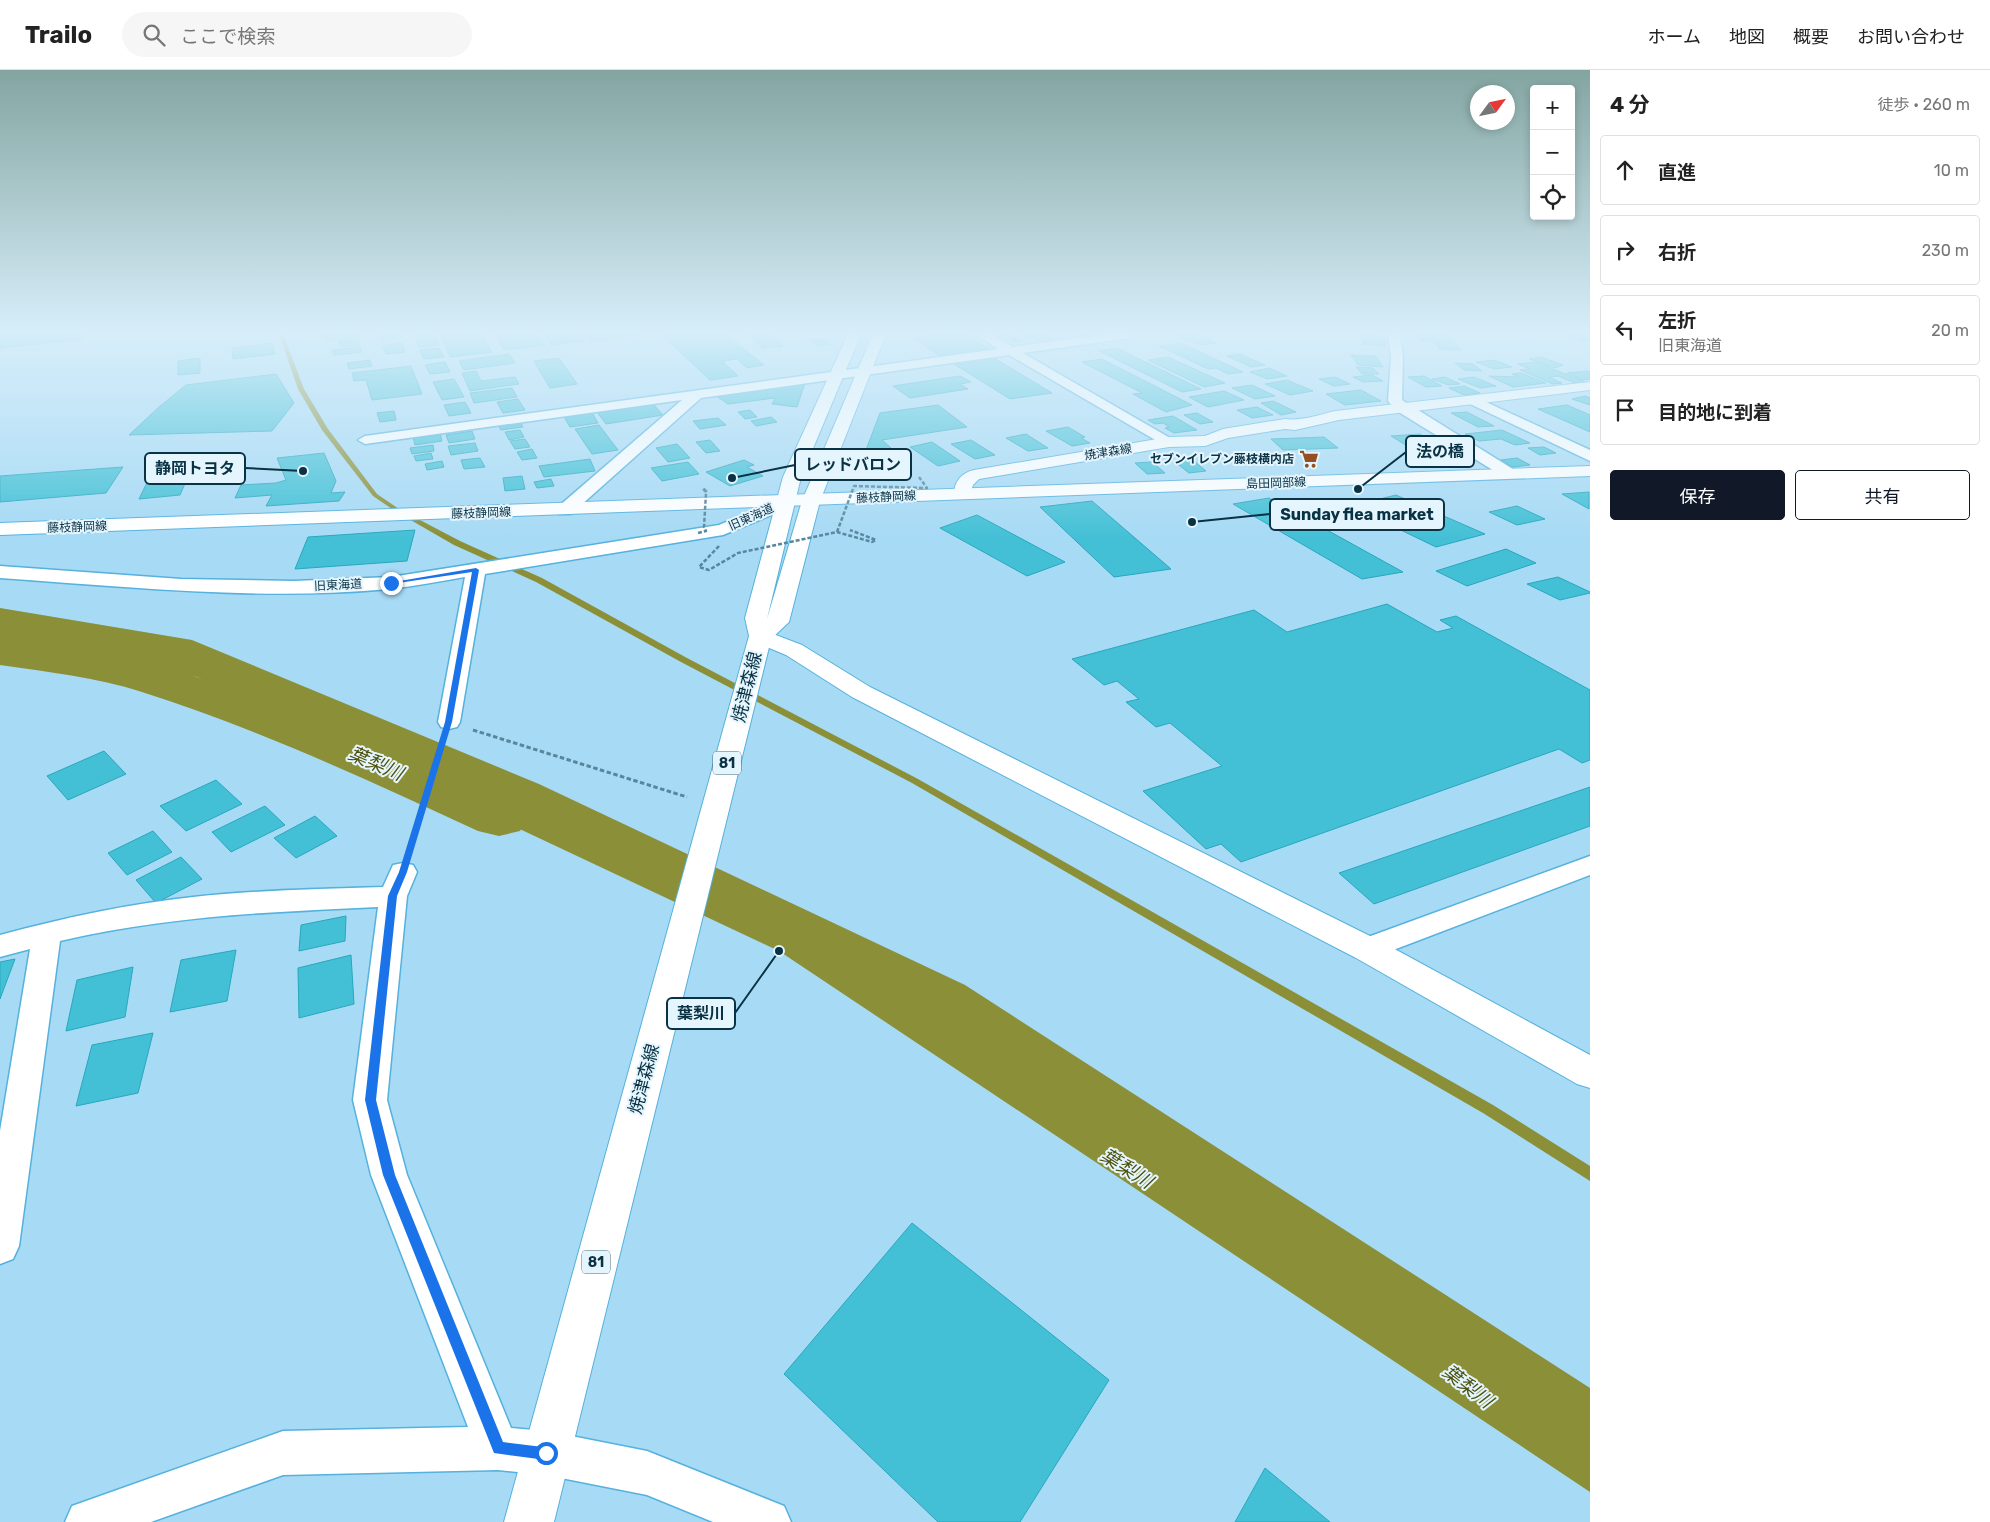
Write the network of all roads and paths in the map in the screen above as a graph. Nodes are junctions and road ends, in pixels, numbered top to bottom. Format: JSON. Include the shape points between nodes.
{"nodes":[{"id":1,"x":641,"y":402,"type":"edge"},
{"id":2,"x":688,"y":402,"type":"edge"},
{"id":3,"x":824,"y":402,"type":"edge"},
{"id":4,"x":853,"y":402,"type":"edge"},
{"id":5,"x":1099,"y":402,"type":"edge"},
{"id":6,"x":1396,"y":402,"type":"edge"},
{"id":7,"x":1457,"y":402,"type":"edge"},
{"id":8,"x":1477,"y":402,"type":"edge"},
{"id":9,"x":1402,"y":408,"type":"junction"},
{"id":10,"x":365,"y":440,"type":"dead end"},
{"id":11,"x":1169,"y":442,"type":"junction"},
{"id":12,"x":1590,"y":456,"type":"edge"},
{"id":13,"x":1590,"y":471,"type":"edge"},
{"id":14,"x":1510,"y":474,"type":"junction"},
{"id":15,"x":918,"y":477,"type":"dead end"},
{"id":16,"x":708,"y":493,"type":"dead end"},
{"id":17,"x":963,"y":493,"type":"junction"},
{"id":18,"x":811,"y":501,"type":"junction"},
{"id":19,"x":787,"y":502,"type":"junction"},
{"id":20,"x":565,"y":510,"type":"junction"},
{"id":21,"x":0,"y":530,"type":"edge"},
{"id":22,"x":850,"y":530,"type":"dead end"},
{"id":23,"x":837,"y":532,"type":"junction"},
{"id":24,"x":698,"y":533,"type":"dead end"},
{"id":25,"x":719,"y":546,"type":"dead end"},
{"id":26,"x":483,"y":569,"type":"junction"},
{"id":27,"x":0,"y":572,"type":"edge"},
{"id":28,"x":760,"y":636,"type":"junction"},
{"id":29,"x":449,"y":722,"type":"junction"},
{"id":30,"x":715,"y":806,"type":"junction"},
{"id":31,"x":1590,"y":865,"type":"edge"},
{"id":32,"x":398,"y":884,"type":"junction"},
{"id":33,"x":47,"y":933,"type":"junction"},
{"id":34,"x":0,"y":946,"type":"edge"},
{"id":35,"x":1367,"y":949,"type":"junction"},
{"id":36,"x":1590,"y":1073,"type":"edge"},
{"id":37,"x":0,"y":1246,"type":"edge"},
{"id":38,"x":498,"y":1448,"type":"junction"},
{"id":39,"x":546,"y":1453,"type":"junction"},
{"id":40,"x":88,"y":1522,"type":"edge"},
{"id":41,"x":529,"y":1522,"type":"edge"},
{"id":42,"x":768,"y":1522,"type":"edge"}],
"edges":[{"from":1,"to":10,"type":"street"},
{"from":2,"to":20,"type":"street"},
{"from":3,"to":19,"type":"main road","name":"焼津森線","number":"81","via":[[792,477]]},
{"from":4,"to":18,"type":"main road","name":"焼津森線"},
{"from":5,"to":11,"type":"street"},
{"from":6,"to":9,"type":"street"},
{"from":7,"to":9,"type":"main road","name":"焼津森線"},
{"from":8,"to":12,"type":"street"},
{"from":9,"to":11,"type":"main road","name":"焼津森線","via":[[1223,434],[1200,441]]},
{"from":9,"to":14,"type":"street"},
{"from":11,"to":17,"type":"main road","name":"焼津森線","via":[[974,475],[964,483]]},
{"from":13,"to":14,"type":"main road","name":"島田岡部線"},
{"from":14,"to":17,"type":"main road","name":"島田岡部線"},
{"from":15,"to":23,"type":"path","bridge":true,"via":[[927,488],[854,486]]},
{"from":16,"to":24,"type":"path","bridge":true,"via":[[702,488],[706,493],[706,531]]},
{"from":17,"to":18,"type":"main road","name":"藤枝静岡線"},
{"from":18,"to":19,"type":"main road","name":"藤枝静岡線"},
{"from":18,"to":28,"type":"main road","name":"焼津森線","via":[[778,622]]},
{"from":19,"to":20,"type":"main road","name":"藤枝静岡線"},
{"from":19,"to":26,"type":"street","name":"旧東海道","via":[[723,530]]},
{"from":19,"to":28,"type":"main road","name":"焼津森線","number":"81","via":[[756,618]]},
{"from":20,"to":21,"type":"main road","name":"藤枝静岡線"},
{"from":22,"to":23,"type":"path","bridge":true,"via":[[876,540],[872,542]]},
{"from":23,"to":25,"type":"path","bridge":true,"via":[[738,553],[709,570],[699,567]]},
{"from":26,"to":27,"type":"street","name":"旧東海道","via":[[391,583],[294,587],[181,585]]},
{"from":26,"to":29,"type":"street"},
{"from":28,"to":30,"type":"main road","name":"焼津森線","number":"81"},
{"from":28,"to":35,"type":"main road","via":[[794,650],[861,692]]},
{"from":29,"to":30,"type":"path"},
{"from":29,"to":32,"type":"path"},
{"from":30,"to":39,"type":"main road","name":"焼津森線","number":"81"},
{"from":31,"to":35,"type":"street"},
{"from":32,"to":33,"type":"street","via":[[166,911]]},
{"from":32,"to":38,"type":"street","via":[[370,1100],[389,1175]]},
{"from":33,"to":34,"type":"street"},
{"from":33,"to":37,"type":"street"},
{"from":35,"to":36,"type":"main road"},
{"from":38,"to":39,"type":"street"},
{"from":38,"to":40,"type":"street","via":[[284,1453]]},
{"from":39,"to":41,"type":"main road","name":"焼津森線","number":"81"},
{"from":39,"to":42,"type":"street","via":[[647,1473]]}]}
